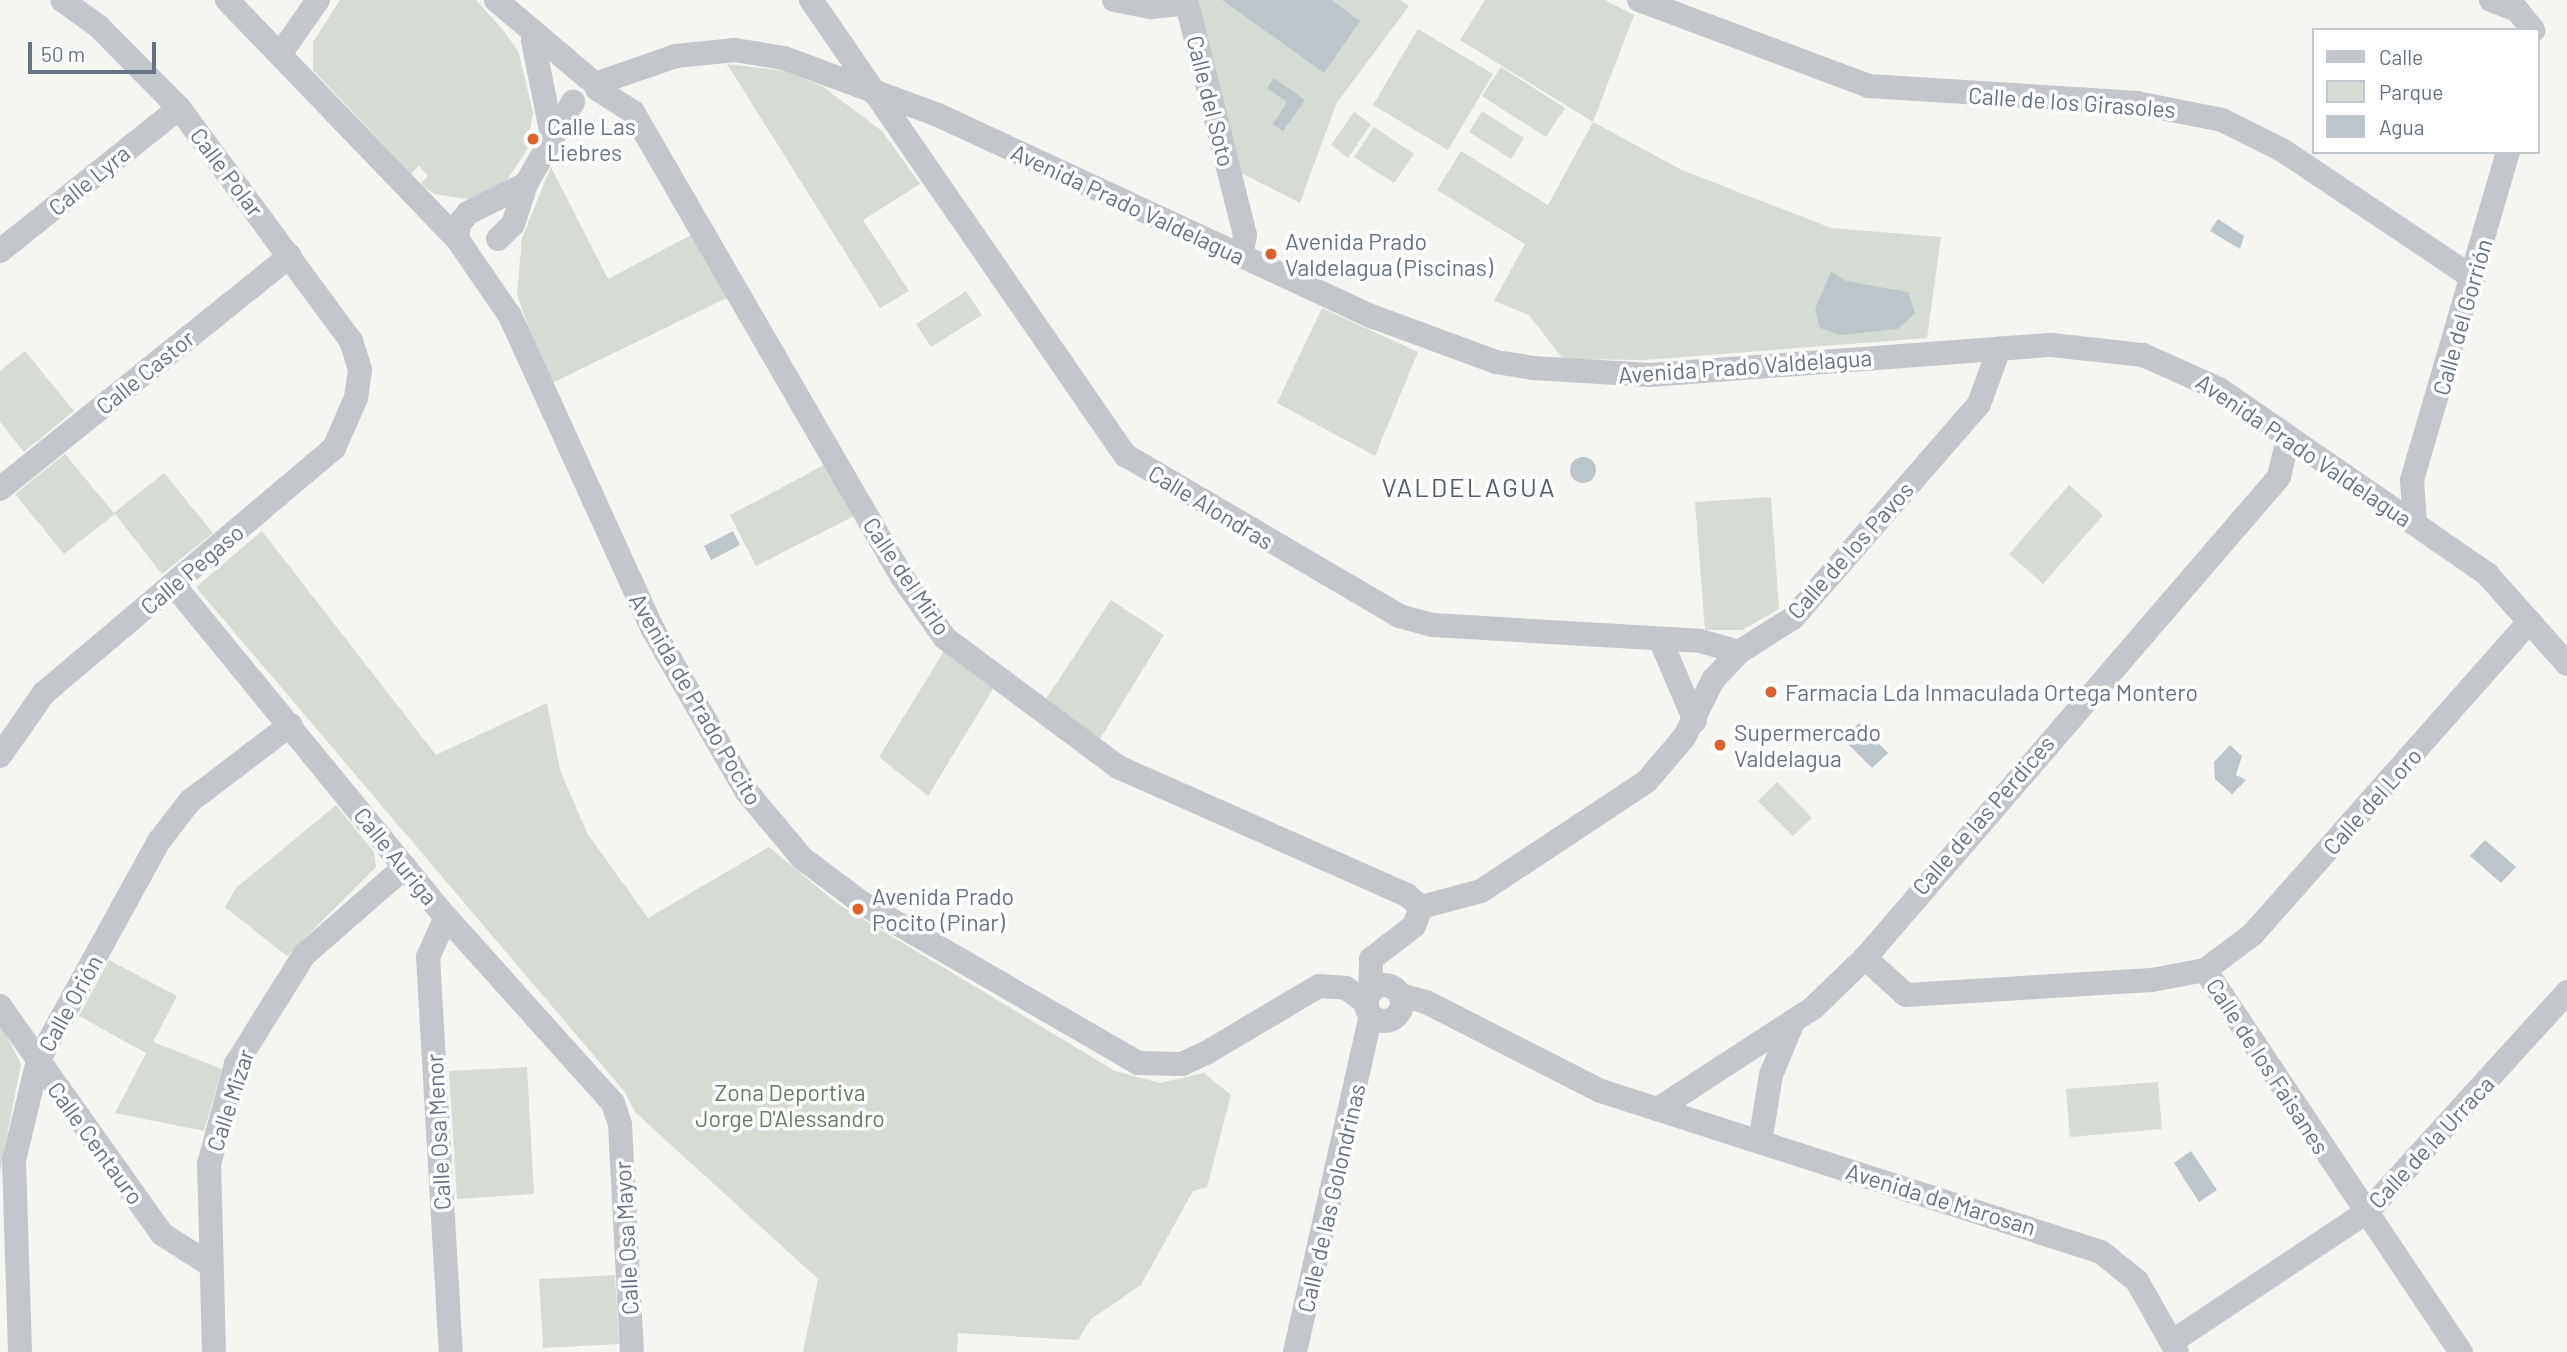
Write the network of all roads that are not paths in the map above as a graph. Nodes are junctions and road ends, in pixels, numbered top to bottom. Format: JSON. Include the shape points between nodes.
{"nodes":[{"id":1,"x":62,"y":0,"type":"edge"},
{"id":2,"x":227,"y":0,"type":"edge"},
{"id":3,"x":318,"y":0,"type":"edge"},
{"id":4,"x":496,"y":0,"type":"edge"},
{"id":5,"x":811,"y":0,"type":"edge"},
{"id":6,"x":1114,"y":0,"type":"edge"},
{"id":7,"x":1639,"y":0,"type":"edge"},
{"id":8,"x":2491,"y":0,"type":"edge"},
{"id":9,"x":1186,"y":2,"type":"edge"},
{"id":10,"x":2531,"y":28,"type":"edge"},
{"id":11,"x":831,"y":30,"type":"junction"},
{"id":12,"x":527,"y":32,"type":"junction"},
{"id":13,"x":281,"y":53,"type":"junction"},
{"id":14,"x":808,"y":66,"type":"junction"},
{"id":15,"x":641,"y":68,"type":"junction"},
{"id":16,"x":584,"y":89,"type":"junction"},
{"id":17,"x":875,"y":89,"type":"junction"},
{"id":18,"x":179,"y":108,"type":"junction"},
{"id":19,"x":632,"y":112,"type":"junction"},
{"id":20,"x":938,"y":115,"type":"junction"},
{"id":21,"x":552,"y":135,"type":"junction"},
{"id":22,"x":910,"y":143,"type":"junction"},
{"id":23,"x":2507,"y":154,"type":"edge"},
{"id":24,"x":526,"y":184,"type":"junction"},
{"id":25,"x":416,"y":199,"type":"junction"},
{"id":26,"x":1235,"y":201,"type":"junction"},
{"id":27,"x":472,"y":212,"type":"junction"},
{"id":28,"x":498,"y":239,"type":"junction"},
{"id":29,"x":462,"y":245,"type":"junction"},
{"id":30,"x":1216,"y":245,"type":"junction"},
{"id":31,"x":0,"y":251,"type":"edge"},
{"id":32,"x":290,"y":256,"type":"junction"},
{"id":33,"x":1241,"y":257,"type":"junction"},
{"id":34,"x":2473,"y":278,"type":"junction"},
{"id":35,"x":1998,"y":349,"type":"junction"},
{"id":36,"x":360,"y":370,"type":"joint"},
{"id":37,"x":2288,"y":439,"type":"junction"},
{"id":38,"x":2332,"y":466,"type":"junction"},
{"id":39,"x":2279,"y":477,"type":"junction"},
{"id":40,"x":2412,"y":480,"type":"junction"},
{"id":41,"x":0,"y":489,"type":"edge"},
{"id":42,"x":2371,"y":493,"type":"junction"},
{"id":43,"x":2415,"y":523,"type":"junction"},
{"id":44,"x":173,"y":584,"type":"junction"},
{"id":45,"x":2530,"y":621,"type":"junction"},
{"id":46,"x":1660,"y":639,"type":"junction"},
{"id":47,"x":1739,"y":652,"type":"junction"},
{"id":48,"x":2564,"y":658,"type":"edge"},
{"id":49,"x":1695,"y":721,"type":"junction"},
{"id":50,"x":290,"y":725,"type":"junction"},
{"id":51,"x":0,"y":756,"type":"edge"},
{"id":52,"x":405,"y":867,"type":"junction"},
{"id":53,"x":1421,"y":907,"type":"junction"},
{"id":54,"x":446,"y":917,"type":"junction"},
{"id":55,"x":1865,"y":958,"type":"junction"},
{"id":56,"x":2205,"y":970,"type":"junction"},
{"id":57,"x":2565,"y":1002,"type":"edge"},
{"id":58,"x":1384,"y":1004,"type":"junction"},
{"id":59,"x":0,"y":1006,"type":"edge"},
{"id":60,"x":1793,"y":1022,"type":"junction"},
{"id":61,"x":1749,"y":1048,"type":"junction"},
{"id":62,"x":38,"y":1061,"type":"junction"},
{"id":63,"x":1774,"y":1068,"type":"junction"},
{"id":64,"x":1658,"y":1110,"type":"junction"},
{"id":65,"x":620,"y":1125,"type":"joint"},
{"id":66,"x":1760,"y":1142,"type":"junction"},
{"id":67,"x":2368,"y":1211,"type":"junction"},
{"id":68,"x":209,"y":1264,"type":"junction"},
{"id":69,"x":2175,"y":1347,"type":"edge"},
{"id":70,"x":20,"y":1352,"type":"edge"},
{"id":71,"x":214,"y":1352,"type":"edge"},
{"id":72,"x":451,"y":1352,"type":"edge"},
{"id":73,"x":632,"y":1352,"type":"edge"},
{"id":74,"x":1296,"y":1352,"type":"edge"},
{"id":75,"x":2460,"y":1352,"type":"edge"}],
"edges":[{"from":1,"to":18,"type":"street","name":"Calle Polar","via":[[98,26]]},
{"from":2,"to":13,"type":"street","name":"Avenida de Prado Pocito"},
{"from":3,"to":13,"type":"street"},
{"from":4,"to":12,"type":"street","name":"Calle del Mirlo"},
{"from":5,"to":11,"type":"street","name":"Calle Alondras"},
{"from":6,"to":9,"type":"street","via":[[1151,7]]},
{"from":7,"to":34,"type":"street","name":"Calle de los Girasoles","via":[[1869,86],[2137,103],[2222,120],[2304,164]]},
{"from":8,"to":10,"type":"street","via":[[2517,10]]},
{"from":9,"to":26,"type":"street","name":"Calle del Soto"},
{"from":11,"to":14,"type":"street","via":[[825,50]]},
{"from":11,"to":17,"type":"street","name":"Calle Alondras"},
{"from":12,"to":16,"type":"street","name":"Calle del Mirlo"},
{"from":12,"to":21,"type":"street"},
{"from":13,"to":25,"type":"street","name":"Avenida de Prado Pocito"},
{"from":14,"to":15,"type":"street","name":"Avenida Prado Valdelagua","via":[[735,50],[676,56]]},
{"from":14,"to":17,"type":"street","name":"Avenida Prado Valdelagua"},
{"from":15,"to":16,"type":"street","name":"Avenida Prado Valdelagua"},
{"from":15,"to":19,"type":"street"},
{"from":16,"to":19,"type":"street","name":"Calle del Mirlo"},
{"from":16,"to":21,"type":"street"},
{"from":17,"to":20,"type":"street","name":"Avenida Prado Valdelagua"},
{"from":17,"to":22,"type":"street","name":"Calle Alondras"},
{"from":18,"to":31,"type":"street","name":"Calle Lyra"},
{"from":18,"to":32,"type":"street","name":"Calle Polar"},
{"from":19,"to":53,"type":"street","name":"Calle del Mirlo","via":[[902,577],[945,638],[1129,774],[1407,895]]},
{"from":20,"to":22,"type":"street"},
{"from":20,"to":30,"type":"street","name":"Avenida Prado Valdelagua"},
{"from":21,"to":24,"type":"street"},
{"from":22,"to":46,"type":"street","name":"Calle Alondras","via":[[1125,455],[1399,615],[1433,625]]},
{"from":23,"to":34,"type":"street","name":"Calle del Gorrión"},
{"from":24,"to":27,"type":"street"},
{"from":24,"to":28,"type":"street","via":[[513,224]]},
{"from":25,"to":27,"type":"street"},
{"from":25,"to":29,"type":"street","name":"Avenida de Prado Pocito"},
{"from":26,"to":30,"type":"street"},
{"from":26,"to":33,"type":"street","name":"Calle del Soto","via":[[1245,235]]},
{"from":27,"to":28,"type":"street","via":[[498,225]]},
{"from":27,"to":29,"type":"street","via":[[458,225]]},
{"from":28,"to":29,"type":"street","via":[[484,253]]},
{"from":29,"to":58,"type":"street","name":"Avenida de Prado Pocito","via":[[510,316],[618,565],[746,791],[779,833],[836,887],[1138,1063],[1182,1063],[1206,1054],[1319,986],[1346,988]]},
{"from":30,"to":33,"type":"street","name":"Avenida Prado Valdelagua"},
{"from":32,"to":36,"type":"street","name":"Calle Polar","via":[[351,341]]},
{"from":32,"to":41,"type":"street","name":"Calle Castor"},
{"from":33,"to":35,"type":"street","name":"Avenida Prado Valdelagua","via":[[1440,344],[1533,368],[1650,375]]},
{"from":34,"to":40,"type":"street","name":"Calle del Gorrión"},
{"from":35,"to":37,"type":"street","name":"Avenida Prado Valdelagua","via":[[2077,345],[2143,355],[2219,388]]},
{"from":35,"to":47,"type":"street","name":"Calle de los Pavos","via":[[1992,381],[1960,427],[1793,618]]},
{"from":36,"to":44,"type":"street","name":"Calle Pegaso","via":[[356,398],[334,448]]},
{"from":37,"to":38,"type":"street","name":"Avenida Prado Valdelagua"},
{"from":37,"to":39,"type":"street","name":"Calle de las Perdices"},
{"from":38,"to":39,"type":"street"},
{"from":38,"to":42,"type":"street","name":"Avenida Prado Valdelagua"},
{"from":39,"to":55,"type":"street","name":"Calle de las Perdices"},
{"from":40,"to":42,"type":"street"},
{"from":40,"to":43,"type":"street","name":"Calle del Gorrión"},
{"from":42,"to":43,"type":"street","name":"Avenida Prado Valdelagua"},
{"from":43,"to":45,"type":"street","name":"Avenida Prado Valdelagua","via":[[2487,574]]},
{"from":44,"to":50,"type":"street","name":"Calle Auriga"},
{"from":44,"to":51,"type":"street","name":"Calle Pegaso","via":[[44,693]]},
{"from":45,"to":48,"type":"street","name":"Avenida Prado Valdelagua"},
{"from":45,"to":56,"type":"street","name":"Calle del Loro","via":[[2252,935]]},
{"from":46,"to":47,"type":"street","name":"Calle Alondras"},
{"from":46,"to":49,"type":"street"},
{"from":47,"to":49,"type":"street","name":"Calle de los Pavos","via":[[1713,680]]},
{"from":49,"to":53,"type":"street","name":"Calle de los Pavos","via":[[1626,800],[1481,891]]},
{"from":50,"to":52,"type":"street","name":"Calle Auriga"},
{"from":50,"to":62,"type":"street","name":"Calle Orión","via":[[190,801],[159,841]]},
{"from":52,"to":54,"type":"street","name":"Calle Auriga"},
{"from":52,"to":68,"type":"street","name":"Calle Mizar","via":[[304,955],[236,1064],[209,1164]]},
{"from":53,"to":58,"type":"street","via":[[1414,926],[1371,959]]},
{"from":54,"to":65,"type":"street","name":"Calle Auriga","via":[[613,1103]]},
{"from":54,"to":72,"type":"street","name":"Calle Osa Menor","via":[[428,957]]},
{"from":55,"to":56,"type":"street","name":"Calle de los Faisanes","via":[[1906,995],[2152,980]]},
{"from":55,"to":60,"type":"street","name":"Calle de las Perdices"},
{"from":56,"to":67,"type":"street","name":"Calle de los Faisanes"},
{"from":57,"to":67,"type":"street","name":"Calle de la Urraca"},
{"from":58,"to":64,"type":"street","name":"Avenida de Prado Pocito","via":[[1426,1002],[1441,1014],[1601,1091]]},
{"from":58,"to":74,"type":"street","name":"Calle de las Golondrinas","via":[[1368,1044]]},
{"from":59,"to":62,"type":"street","name":"Calle Centauro"},
{"from":60,"to":61,"type":"street","name":"Calle de las Perdices"},
{"from":60,"to":63,"type":"street","name":"Calle de las Perdices"},
{"from":61,"to":63,"type":"street"},
{"from":61,"to":64,"type":"street","name":"Calle de las Perdices"},
{"from":62,"to":68,"type":"street","name":"Calle Centauro","via":[[162,1234]]},
{"from":62,"to":70,"type":"street","name":"Calle Orión","via":[[14,1160]]},
{"from":63,"to":66,"type":"street","name":"Calle de las Perdices"},
{"from":64,"to":66,"type":"street","name":"Avenida de Marosan"},
{"from":65,"to":73,"type":"street","name":"Calle Osa Mayor"},
{"from":66,"to":69,"type":"street","name":"Avenida de Marosan","via":[[2101,1252],[2137,1281]]},
{"from":67,"to":69,"type":"street","name":"Calle de la Urraca"},
{"from":67,"to":75,"type":"street","name":"Calle de los Faisanes"},
{"from":68,"to":71,"type":"street","name":"Calle Mizar"}]}
